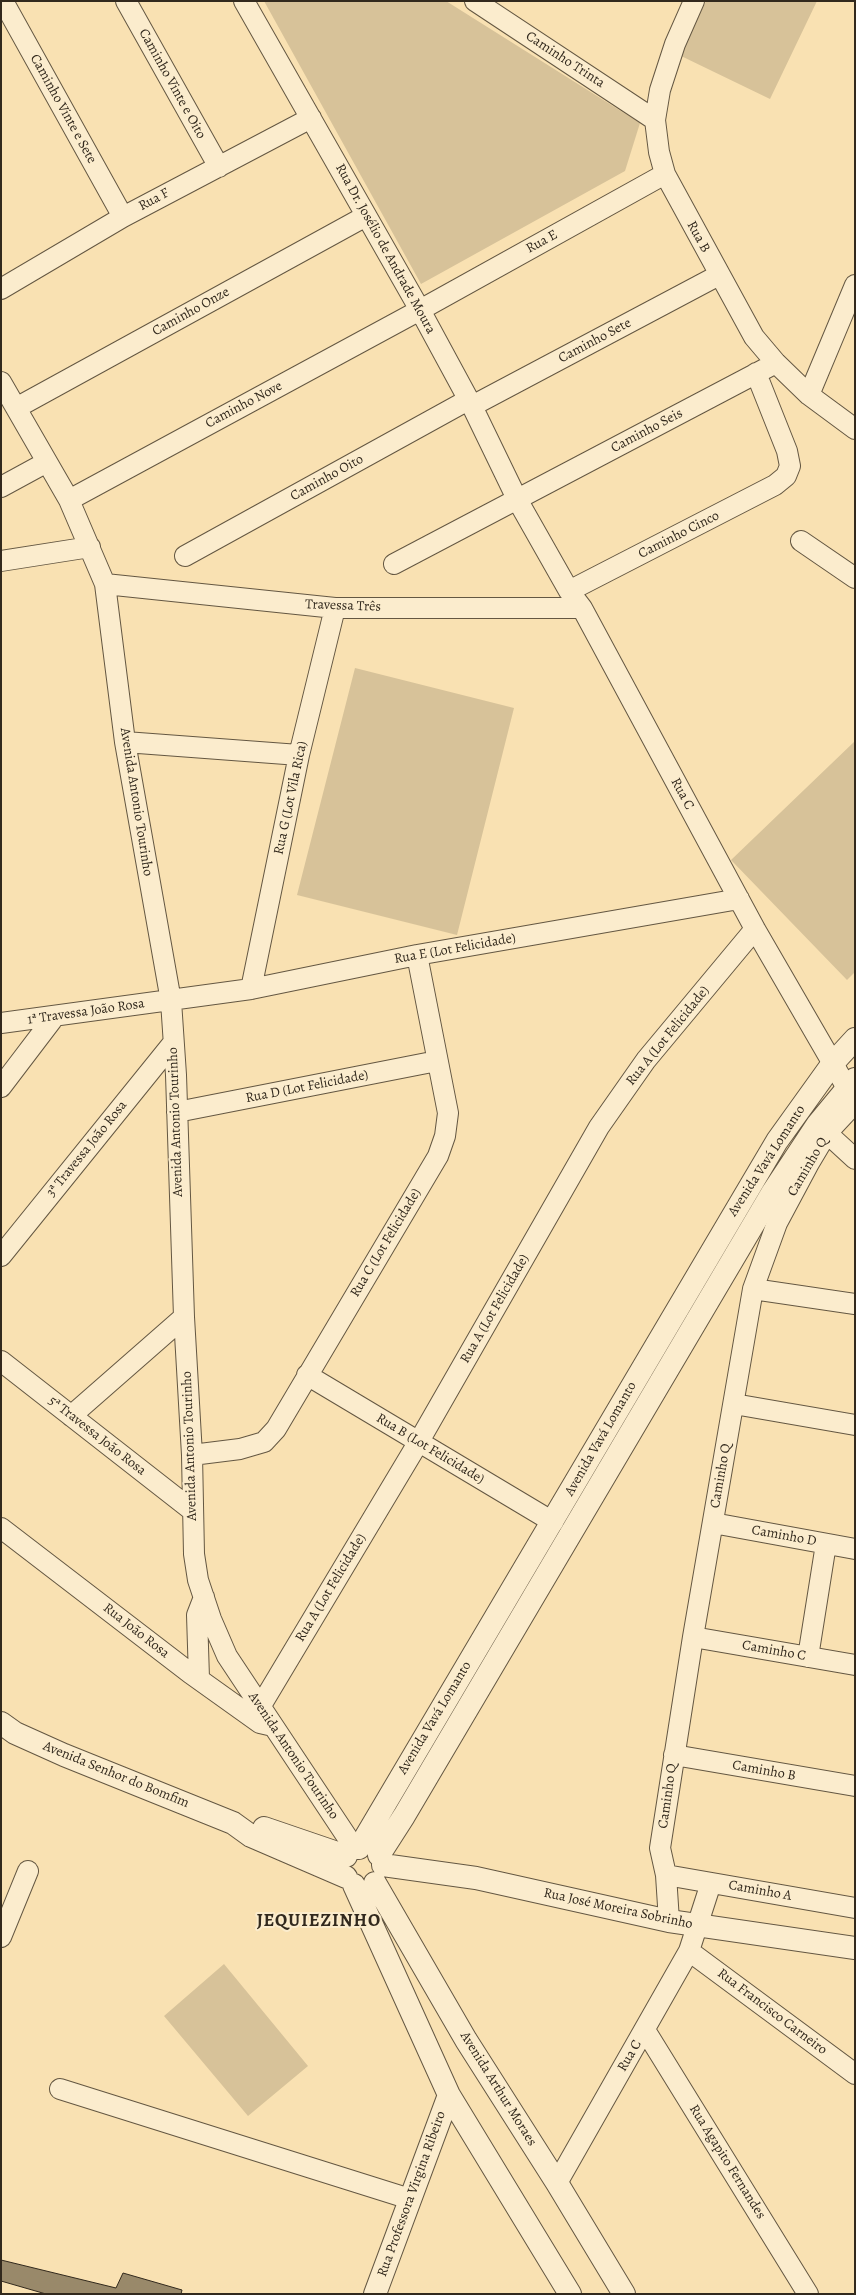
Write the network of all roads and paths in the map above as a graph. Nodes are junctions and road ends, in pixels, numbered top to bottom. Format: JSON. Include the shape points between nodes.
{"nodes":[{"id":1,"x":3,"y":1,"type":"edge"},
{"id":2,"x":126,"y":1,"type":"edge"},
{"id":3,"x":244,"y":1,"type":"edge"},
{"id":4,"x":475,"y":1,"type":"edge"},
{"id":5,"x":694,"y":1,"type":"edge"},
{"id":6,"x":311,"y":118,"type":"junction"},
{"id":7,"x":655,"y":120,"type":"junction"},
{"id":8,"x":218,"y":167,"type":"junction"},
{"id":9,"x":664,"y":174,"type":"junction"},
{"id":10,"x":366,"y":216,"type":"junction"},
{"id":11,"x":123,"y":217,"type":"junction"},
{"id":12,"x":719,"y":275,"type":"junction"},
{"id":13,"x":855,"y":288,"type":"edge"},
{"id":14,"x":1,"y":289,"type":"edge"},
{"id":15,"x":420,"y":310,"type":"junction"},
{"id":16,"x":776,"y":363,"type":"junction"},
{"id":17,"x":756,"y":372,"type":"junction"},
{"id":18,"x":1,"y":382,"type":"edge"},
{"id":19,"x":809,"y":395,"type":"junction"},
{"id":20,"x":470,"y":403,"type":"junction"},
{"id":21,"x":16,"y":408,"type":"junction"},
{"id":22,"x":855,"y":429,"type":"edge"},
{"id":23,"x":47,"y":462,"type":"junction"},
{"id":24,"x":1,"y":487,"type":"edge"},
{"id":25,"x":69,"y":500,"type":"junction"},
{"id":26,"x":518,"y":501,"type":"junction"},
{"id":27,"x":801,"y":541,"type":"dead end"},
{"id":28,"x":90,"y":547,"type":"junction"},
{"id":29,"x":185,"y":556,"type":"dead end"},
{"id":30,"x":1,"y":561,"type":"edge"},
{"id":31,"x":394,"y":564,"type":"dead end"},
{"id":32,"x":855,"y":578,"type":"edge"},
{"id":33,"x":105,"y":584,"type":"junction"},
{"id":34,"x":569,"y":591,"type":"junction"},
{"id":35,"x":335,"y":608,"type":"junction"},
{"id":36,"x":582,"y":608,"type":"junction"},
{"id":37,"x":125,"y":742,"type":"junction"},
{"id":38,"x":299,"y":755,"type":"junction"},
{"id":39,"x":739,"y":899,"type":"junction"},
{"id":40,"x":755,"y":929,"type":"junction"},
{"id":41,"x":417,"y":955,"type":"junction"},
{"id":42,"x":251,"y":989,"type":"junction"},
{"id":43,"x":171,"y":1001,"type":"junction"},
{"id":44,"x":55,"y":1016,"type":"junction"},
{"id":45,"x":1,"y":1023,"type":"edge"},
{"id":46,"x":855,"y":1039,"type":"edge"},
{"id":47,"x":173,"y":1043,"type":"junction"},
{"id":48,"x":437,"y":1061,"type":"junction"},
{"id":49,"x":833,"y":1063,"type":"junction"},
{"id":50,"x":1,"y":1087,"type":"edge"},
{"id":51,"x":852,"y":1090,"type":"edge"},
{"id":52,"x":177,"y":1112,"type":"junction"},
{"id":53,"x":822,"y":1129,"type":"junction"},
{"id":54,"x":855,"y":1159,"type":"edge"},
{"id":55,"x":1,"y":1256,"type":"edge"},
{"id":56,"x":753,"y":1289,"type":"junction"},
{"id":57,"x":855,"y":1304,"type":"edge"},
{"id":58,"x":184,"y":1317,"type":"junction"},
{"id":59,"x":1,"y":1361,"type":"edge"},
{"id":60,"x":307,"y":1376,"type":"junction"},
{"id":61,"x":734,"y":1404,"type":"junction"},
{"id":62,"x":71,"y":1416,"type":"junction"},
{"id":63,"x":855,"y":1425,"type":"edge"},
{"id":64,"x":418,"y":1443,"type":"junction"},
{"id":65,"x":192,"y":1455,"type":"junction"},
{"id":66,"x":193,"y":1510,"type":"junction"},
{"id":67,"x":553,"y":1522,"type":"junction"},
{"id":68,"x":713,"y":1523,"type":"junction"},
{"id":69,"x":1,"y":1528,"type":"edge"},
{"id":70,"x":826,"y":1544,"type":"junction"},
{"id":71,"x":855,"y":1549,"type":"edge"},
{"id":72,"x":204,"y":1597,"type":"junction"},
{"id":73,"x":693,"y":1637,"type":"junction"},
{"id":74,"x":808,"y":1657,"type":"junction"},
{"id":75,"x":855,"y":1665,"type":"edge"},
{"id":76,"x":199,"y":1678,"type":"junction"},
{"id":77,"x":260,"y":1707,"type":"junction"},
{"id":78,"x":1,"y":1723,"type":"edge"},
{"id":79,"x":276,"y":1726,"type":"junction"},
{"id":80,"x":674,"y":1755,"type":"junction"},
{"id":81,"x":855,"y":1786,"type":"edge"},
{"id":82,"x":352,"y":1863,"type":"junction"},
{"id":83,"x":379,"y":1868,"type":"junction"},
{"id":84,"x":28,"y":1871,"type":"dead end"},
{"id":85,"x":666,"y":1875,"type":"junction"},
{"id":86,"x":711,"y":1883,"type":"junction"},
{"id":87,"x":855,"y":1908,"type":"edge"},
{"id":88,"x":669,"y":1921,"type":"junction"},
{"id":89,"x":698,"y":1926,"type":"junction"},
{"id":90,"x":1,"y":1936,"type":"edge"},
{"id":91,"x":855,"y":1948,"type":"edge"},
{"id":92,"x":689,"y":1951,"type":"junction"},
{"id":93,"x":645,"y":2030,"type":"junction"},
{"id":94,"x":855,"y":2074,"type":"edge"},
{"id":95,"x":60,"y":2089,"type":"dead end"},
{"id":96,"x":449,"y":2095,"type":"junction"},
{"id":97,"x":557,"y":2183,"type":"junction"},
{"id":98,"x":410,"y":2199,"type":"junction"},
{"id":99,"x":375,"y":2294,"type":"edge"},
{"id":100,"x":570,"y":2294,"type":"edge"},
{"id":101,"x":624,"y":2294,"type":"edge"},
{"id":102,"x":808,"y":2294,"type":"edge"}],
"edges":[{"from":1,"to":11,"type":"street","name":"Caminho Vinte e Sete"},
{"from":2,"to":8,"type":"street","name":"Caminho Vinte e Oito"},
{"from":3,"to":6,"type":"street","name":"Rua Dr. Josélio de Andrade Moura"},
{"from":4,"to":7,"type":"street","name":"Caminho Trinta"},
{"from":5,"to":7,"type":"street","name":"Rua B","via":[[660,90]]},
{"from":6,"to":8,"type":"street","name":"Rua F"},
{"from":6,"to":10,"type":"street","name":"Rua Dr. Josélio de Andrade Moura"},
{"from":7,"to":9,"type":"street","name":"Rua B"},
{"from":8,"to":11,"type":"street","name":"Rua F"},
{"from":9,"to":12,"type":"street","name":"Rua B"},
{"from":9,"to":15,"type":"street","name":"Rua E"},
{"from":10,"to":15,"type":"street","name":"Rua Dr. Josélio de Andrade Moura"},
{"from":10,"to":21,"type":"street","name":"Caminho Onze"},
{"from":11,"to":14,"type":"street","name":"Rua F"},
{"from":12,"to":16,"type":"street","name":"Rua B","via":[[754,337]]},
{"from":12,"to":20,"type":"street","name":"Caminho Sete"},
{"from":13,"to":19,"type":"street"},
{"from":15,"to":20,"type":"street","name":"Rua Dr. Josélio de Andrade Moura"},
{"from":15,"to":25,"type":"street","name":"Caminho Nove"},
{"from":16,"to":17,"type":"street","name":"Caminho Seis"},
{"from":16,"to":19,"type":"street","name":"Rua B"},
{"from":17,"to":26,"type":"street","name":"Caminho Seis"},
{"from":17,"to":34,"type":"street","name":"Caminho Cinco","via":[[787,451],[790,466],[786,476],[775,485]]},
{"from":18,"to":21,"type":"street","name":"Avenida Antonio Tourinho"},
{"from":19,"to":22,"type":"street","name":"Rua B"},
{"from":20,"to":26,"type":"street","name":"Rua Dr. Josélio de Andrade Moura"},
{"from":20,"to":29,"type":"street","name":"Caminho Oito"},
{"from":21,"to":23,"type":"street","name":"Avenida Antonio Tourinho"},
{"from":23,"to":24,"type":"street"},
{"from":23,"to":25,"type":"street","name":"Avenida Antonio Tourinho"},
{"from":25,"to":28,"type":"street","name":"Avenida Antonio Tourinho"},
{"from":26,"to":31,"type":"street","name":"Caminho Seis"},
{"from":26,"to":34,"type":"street","name":"Rua C"},
{"from":27,"to":32,"type":"street"},
{"from":28,"to":30,"type":"street"},
{"from":28,"to":33,"type":"street","name":"Avenida Antonio Tourinho"},
{"from":33,"to":35,"type":"street","name":"Travessa Três"},
{"from":33,"to":37,"type":"street","name":"Avenida Antonio Tourinho"},
{"from":34,"to":36,"type":"street","name":"Rua C"},
{"from":35,"to":36,"type":"street","name":"Travessa Três"},
{"from":35,"to":38,"type":"street","name":"Rua G (Lot Vila Rica)"},
{"from":36,"to":39,"type":"street","name":"Rua C"},
{"from":37,"to":38,"type":"street"},
{"from":37,"to":43,"type":"street","name":"Avenida Antonio Tourinho"},
{"from":38,"to":42,"type":"street","name":"Rua G (Lot Vila Rica)"},
{"from":39,"to":40,"type":"street","name":"Rua C"},
{"from":39,"to":41,"type":"street","name":"Rua E (Lot Felicidade)"},
{"from":40,"to":49,"type":"street","name":"Rua C"},
{"from":40,"to":64,"type":"street","name":"Rua A (Lot Felicidade)","via":[[646,1060],[599,1128]]},
{"from":41,"to":42,"type":"street","name":"Rua E (Lot Felicidade)"},
{"from":41,"to":48,"type":"street","name":"Rua C (Lot Felicidade)"},
{"from":42,"to":43,"type":"street","name":"Rua E (Lot Felicidade)"},
{"from":43,"to":44,"type":"street","name":"1ª Travessa João Rosa"},
{"from":43,"to":47,"type":"street","name":"Avenida Antonio Tourinho"},
{"from":44,"to":45,"type":"street","name":"1ª Travessa João Rosa"},
{"from":44,"to":50,"type":"street"},
{"from":46,"to":49,"type":"street","name":"Avenida Vavá Lomanto"},
{"from":47,"to":52,"type":"street","name":"Avenida Antonio Tourinho"},
{"from":47,"to":55,"type":"street","name":"3ª Travessa João Rosa"},
{"from":48,"to":52,"type":"street","name":"Rua D (Lot Felicidade)"},
{"from":48,"to":60,"type":"street","name":"Rua C (Lot Felicidade)","via":[[448,1113],[445,1136],[438,1156]]},
{"from":49,"to":51,"type":"street","name":"Rua C"},
{"from":49,"to":67,"type":"street","name":"Avenida Vavá Lomanto","via":[[773,1148],[710,1251]]},
{"from":51,"to":53,"type":"street","name":"Avenida Vavá Lomanto"},
{"from":52,"to":58,"type":"street","name":"Avenida Antonio Tourinho"},
{"from":53,"to":54,"type":"street"},
{"from":53,"to":56,"type":"street","name":"Caminho Q","via":[[777,1223]]},
{"from":53,"to":83,"type":"street","name":"Avenida Vavá Lomanto","via":[[772,1193],[404,1816]]},
{"from":56,"to":57,"type":"street"},
{"from":56,"to":61,"type":"street","name":"Caminho Q"},
{"from":58,"to":62,"type":"street"},
{"from":58,"to":65,"type":"street","name":"Avenida Antonio Tourinho"},
{"from":59,"to":62,"type":"street","name":"5ª Travessa João Rosa"},
{"from":60,"to":64,"type":"street","name":"Rua B (Lot Felicidade)"},
{"from":60,"to":65,"type":"street","name":"Rua C (Lot Felicidade)","via":[[276,1429],[264,1442],[240,1449]]},
{"from":61,"to":63,"type":"street"},
{"from":61,"to":68,"type":"street","name":"Caminho Q"},
{"from":62,"to":66,"type":"street","name":"5ª Travessa João Rosa"},
{"from":64,"to":67,"type":"street","name":"Rua B (Lot Felicidade)"},
{"from":64,"to":77,"type":"street","name":"Rua A (Lot Felicidade)"},
{"from":65,"to":66,"type":"street","name":"Avenida Antonio Tourinho"},
{"from":66,"to":72,"type":"street","name":"Avenida Antonio Tourinho","via":[[194,1554]]},
{"from":67,"to":82,"type":"street","name":"Avenida Vavá Lomanto"},
{"from":68,"to":70,"type":"street","name":"Caminho D"},
{"from":68,"to":73,"type":"street","name":"Caminho Q"},
{"from":69,"to":76,"type":"street","name":"Rua João Rosa"},
{"from":70,"to":71,"type":"street","name":"Caminho D"},
{"from":70,"to":74,"type":"street"},
{"from":72,"to":76,"type":"street","via":[[196,1626]]},
{"from":72,"to":77,"type":"street","name":"Avenida Antonio Tourinho","via":[[210,1619],[227,1656]]},
{"from":73,"to":74,"type":"street","name":"Caminho C"},
{"from":73,"to":80,"type":"street","name":"Caminho Q"},
{"from":74,"to":75,"type":"street","name":"Caminho C"},
{"from":76,"to":79,"type":"street","name":"Rua João Rosa","via":[[260,1723]]},
{"from":77,"to":79,"type":"street","name":"Avenida Antonio Tourinho"},
{"from":78,"to":82,"type":"street","name":"Avenida Senhor do Bomfim","via":[[15,1733],[64,1755],[233,1823],[259,1826]]},
{"from":79,"to":82,"type":"street","name":"Avenida Antonio Tourinho"},
{"from":80,"to":81,"type":"street","name":"Caminho B"},
{"from":80,"to":85,"type":"street","name":"Caminho Q","via":[[660,1848]]},
{"from":82,"to":83,"type":"street","name":"Avenida Senhor do Bomfim","via":[[370,1849]]},
{"from":82,"to":83,"type":"street","via":[[361,1887]]},
{"from":82,"to":96,"type":"street"},
{"from":83,"to":88,"type":"street","name":"Rua José Moreira Sobrinho","via":[[476,1878]]},
{"from":83,"to":97,"type":"street","name":"Avenida Arthur Moraes","via":[[466,2040]]},
{"from":84,"to":90,"type":"street"},
{"from":85,"to":86,"type":"street","name":"Caminho A"},
{"from":85,"to":88,"type":"street","name":"Caminho Q"},
{"from":86,"to":87,"type":"street","name":"Caminho A"},
{"from":86,"to":89,"type":"street","name":"Rua C"},
{"from":88,"to":89,"type":"street","name":"Rua José Moreira Sobrinho"},
{"from":89,"to":91,"type":"street","name":"Rua José Moreira Sobrinho"},
{"from":89,"to":92,"type":"street","name":"Rua C"},
{"from":92,"to":93,"type":"street","name":"Rua C"},
{"from":92,"to":94,"type":"street","name":"Rua Francisco Carneiro"},
{"from":93,"to":97,"type":"street","name":"Rua C"},
{"from":93,"to":102,"type":"street","name":"Rua Agapito Fernandes"},
{"from":95,"to":98,"type":"street"},
{"from":96,"to":98,"type":"street","name":"Rua Professora Virgina Ribeiro"},
{"from":96,"to":100,"type":"street"},
{"from":97,"to":101,"type":"street","name":"Avenida Arthur Moraes"},
{"from":98,"to":99,"type":"street","name":"Rua Professora Virgina Ribeiro"}]}
